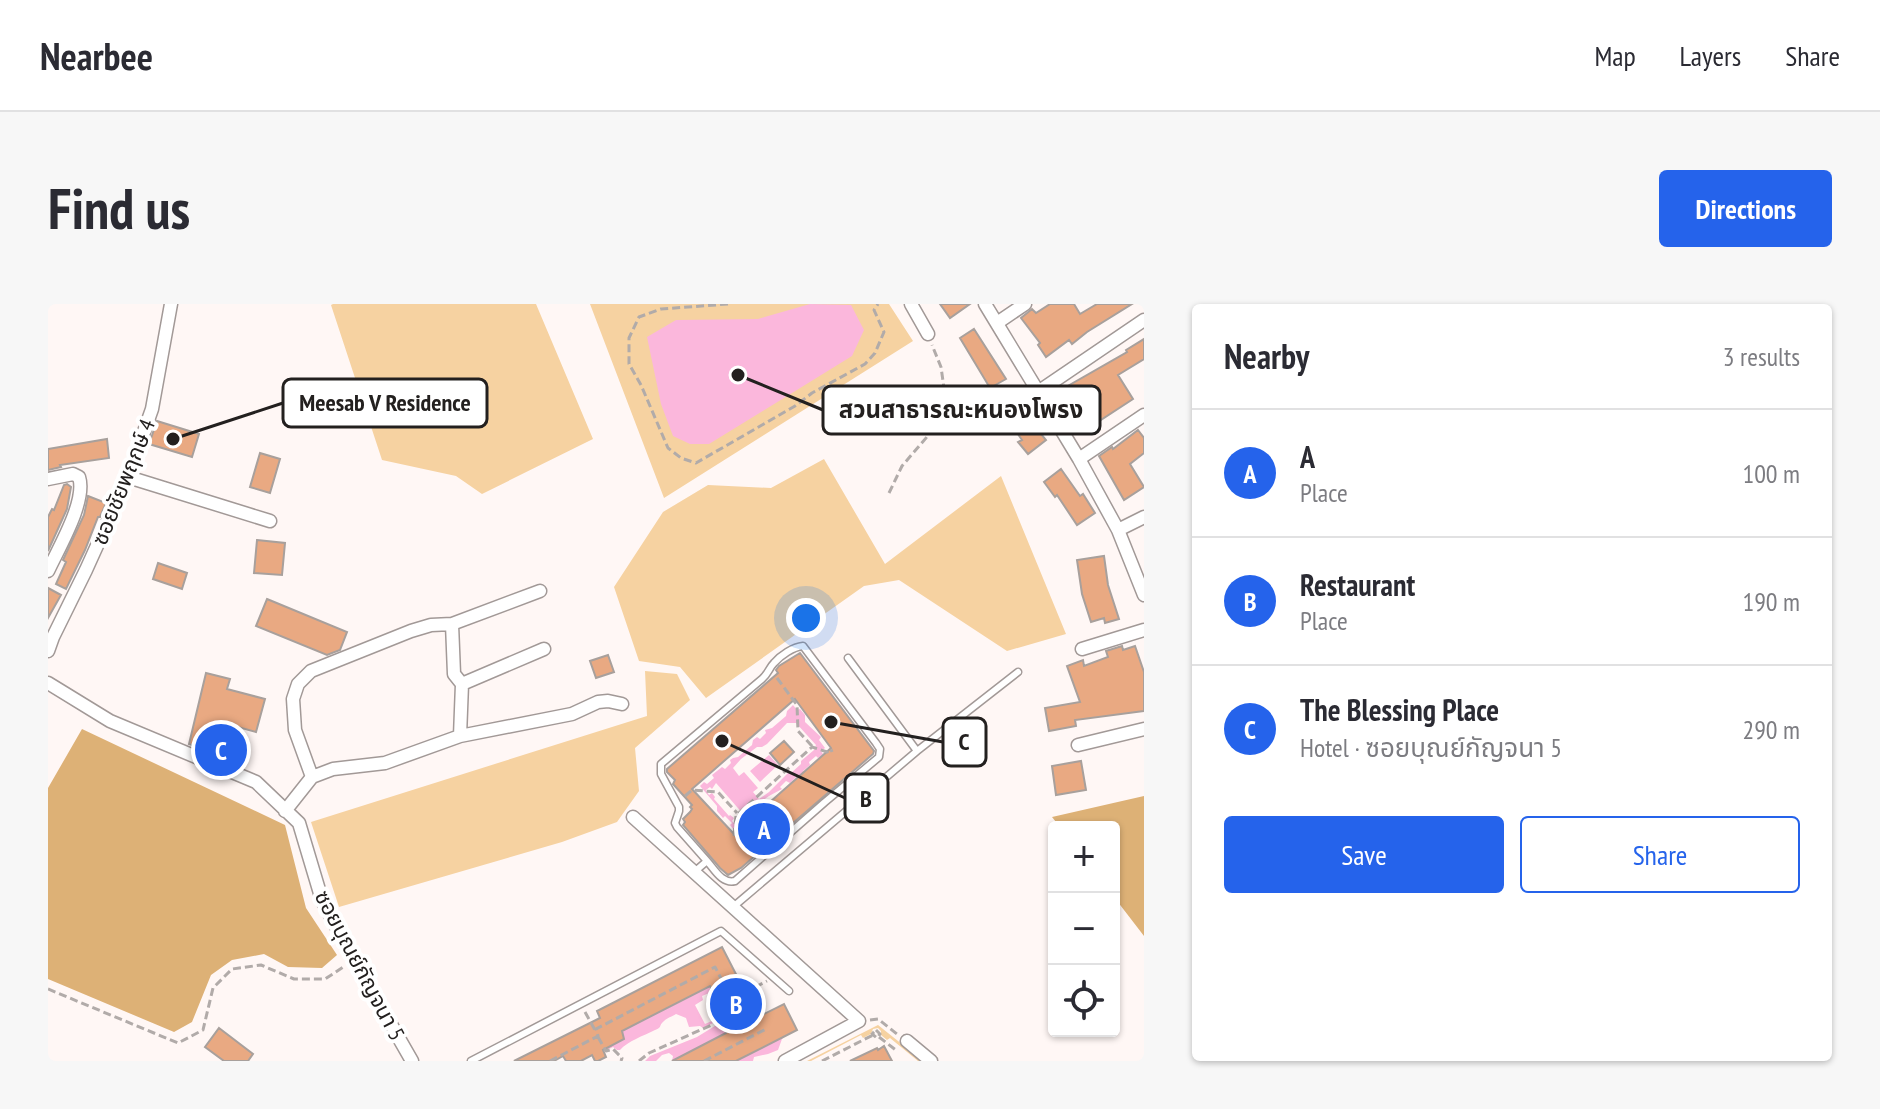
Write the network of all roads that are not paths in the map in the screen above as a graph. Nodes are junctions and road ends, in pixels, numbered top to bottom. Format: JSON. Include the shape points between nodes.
{"nodes":[{"id":1,"x":171,"y":304,"type":"edge"},
{"id":2,"x":911,"y":304,"type":"edge"},
{"id":3,"x":985,"y":304,"type":"edge"},
{"id":4,"x":1025,"y":304,"type":"edge"},
{"id":5,"x":1144,"y":320,"type":"edge"},
{"id":6,"x":997,"y":323,"type":"junction"},
{"id":7,"x":928,"y":334,"type":"road end"},
{"id":8,"x":1038,"y":392,"type":"junction"},
{"id":9,"x":1144,"y":415,"type":"edge"},
{"id":10,"x":1079,"y":459,"type":"junction"},
{"id":11,"x":128,"y":477,"type":"junction"},
{"id":12,"x":48,"y":479,"type":"edge"},
{"id":13,"x":1144,"y":517,"type":"edge"},
{"id":14,"x":270,"y":521,"type":"dead end"},
{"id":15,"x":1118,"y":530,"type":"junction"},
{"id":16,"x":48,"y":571,"type":"edge"},
{"id":17,"x":540,"y":591,"type":"dead end"},
{"id":18,"x":1144,"y":595,"type":"edge"},
{"id":19,"x":452,"y":624,"type":"junction"},
{"id":20,"x":1144,"y":630,"type":"edge"},
{"id":21,"x":50,"y":634,"type":"edge"},
{"id":22,"x":544,"y":649,"type":"dead end"},
{"id":23,"x":1082,"y":649,"type":"dead end"},
{"id":24,"x":48,"y":651,"type":"edge"},
{"id":25,"x":848,"y":658,"type":"dead end"},
{"id":26,"x":1018,"y":672,"type":"dead end"},
{"id":27,"x":48,"y":683,"type":"edge"},
{"id":28,"x":462,"y":684,"type":"junction"},
{"id":29,"x":622,"y":704,"type":"dead end"},
{"id":30,"x":1144,"y":729,"type":"edge"},
{"id":31,"x":460,"y":736,"type":"junction"},
{"id":32,"x":1078,"y":745,"type":"dead end"},
{"id":33,"x":917,"y":751,"type":"junction"},
{"id":34,"x":312,"y":777,"type":"junction"},
{"id":35,"x":285,"y":811,"type":"junction"},
{"id":36,"x":633,"y":817,"type":"dead end"},
{"id":37,"x":707,"y":861,"type":"junction"},
{"id":38,"x":693,"y":873,"type":"junction"},
{"id":39,"x":732,"y":908,"type":"junction"},
{"id":40,"x":789,"y":991,"type":"dead end"},
{"id":41,"x":907,"y":1041,"type":"road end"},
{"id":42,"x":412,"y":1061,"type":"edge"},
{"id":43,"x":471,"y":1061,"type":"edge"},
{"id":44,"x":785,"y":1061,"type":"edge"},
{"id":45,"x":931,"y":1061,"type":"edge"}],
"edges":[{"from":1,"to":11,"type":"street","name":"ซอยชัยพฤกษ์ 4","via":[[152,409]]},
{"from":2,"to":7,"type":"street"},
{"from":3,"to":6,"type":"street"},
{"from":4,"to":6,"type":"street"},
{"from":5,"to":8,"type":"street"},
{"from":6,"to":8,"type":"street"},
{"from":8,"to":10,"type":"street"},
{"from":9,"to":10,"type":"street"},
{"from":10,"to":15,"type":"street"},
{"from":11,"to":14,"type":"street"},
{"from":11,"to":21,"type":"street","name":"ซอยชัยพฤกษ์ 4"},
{"from":12,"to":16,"type":"street","via":[[73,474],[81,485]]},
{"from":13,"to":15,"type":"street"},
{"from":15,"to":18,"type":"street"},
{"from":17,"to":19,"type":"street"},
{"from":19,"to":28,"type":"street","via":[[454,674]]},
{"from":19,"to":34,"type":"street","via":[[431,625],[327,664],[298,684],[293,699],[295,730]]},
{"from":20,"to":23,"type":"street"},
{"from":21,"to":24,"type":"street","name":"ซอยชัยพฤกษ์ 4"},
{"from":22,"to":28,"type":"street"},
{"from":25,"to":33,"type":"lane"},
{"from":26,"to":33,"type":"lane"},
{"from":27,"to":35,"type":"street","name":"ซอยบุณย์กัญจนา 5","via":[[110,721],[256,782]]},
{"from":28,"to":31,"type":"street"},
{"from":29,"to":31,"type":"street","via":[[598,702],[572,714]]},
{"from":30,"to":32,"type":"street"},
{"from":31,"to":34,"type":"street","via":[[385,763]]},
{"from":33,"to":39,"type":"lane"},
{"from":34,"to":35,"type":"street"},
{"from":35,"to":42,"type":"street","name":"ซอยบุณย์กัญจนา 5","via":[[299,823],[322,900]]},
{"from":36,"to":38,"type":"street"},
{"from":37,"to":37,"type":"lane","via":[[722,879],[735,881],[881,753],[803,646],[773,663],[762,679],[661,764],[678,806],[675,823]]},
{"from":37,"to":38,"type":"lane"},
{"from":38,"to":39,"type":"street"},
{"from":39,"to":44,"type":"street","via":[[859,1021]]},
{"from":40,"to":43,"type":"lane","via":[[721,931]]},
{"from":41,"to":45,"type":"street"}]}
